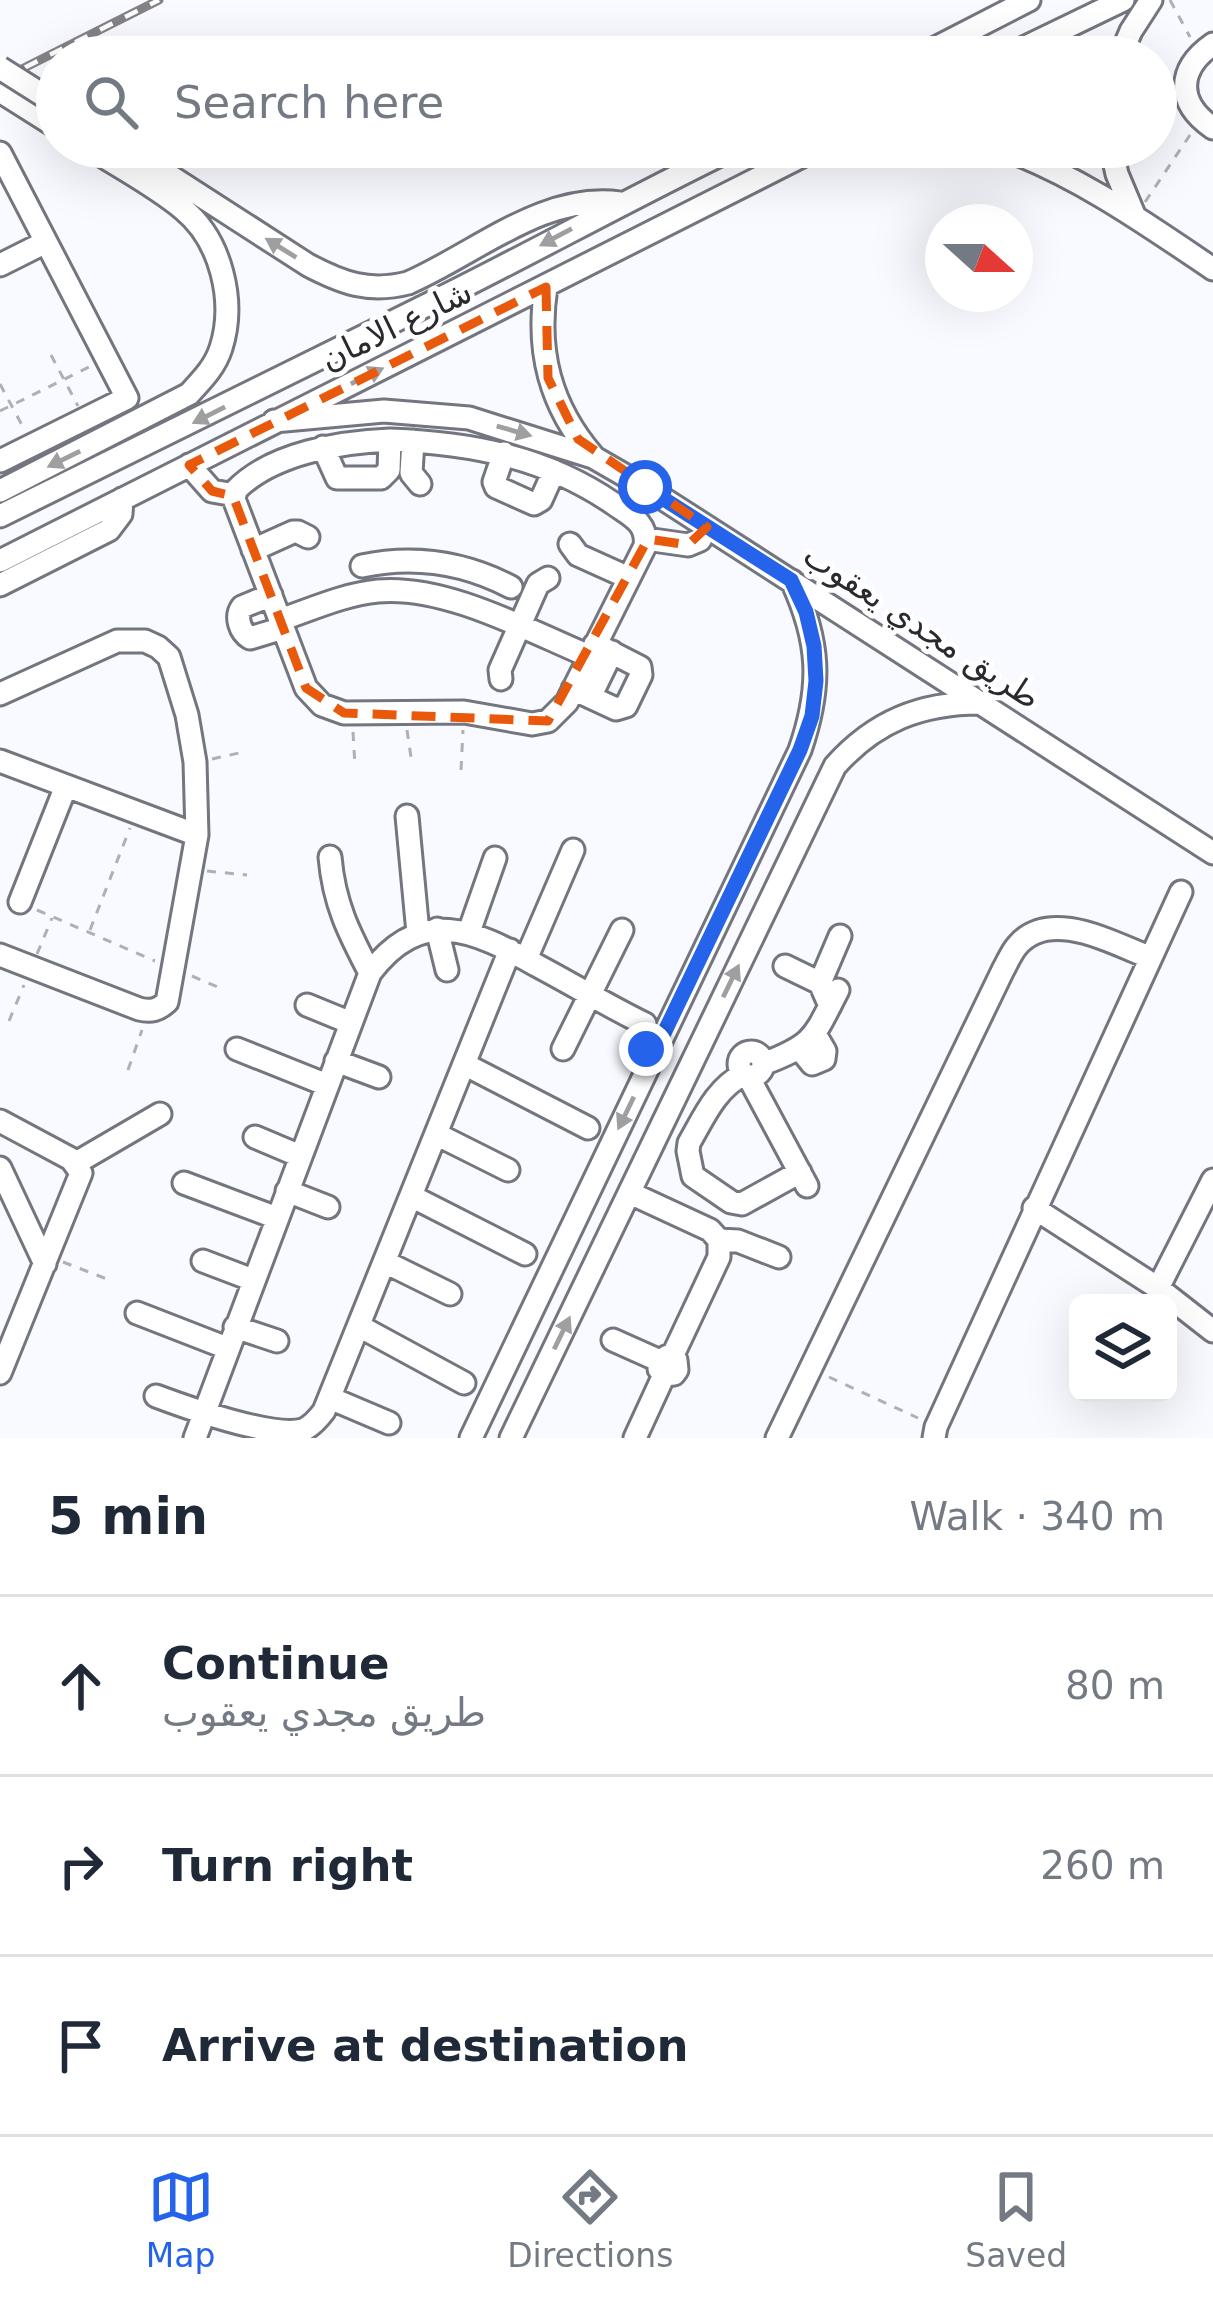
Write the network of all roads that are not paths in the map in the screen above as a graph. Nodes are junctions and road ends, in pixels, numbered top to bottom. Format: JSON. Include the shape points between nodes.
{"nodes":[{"id":1,"x":1029,"y":0,"type":"edge"},
{"id":2,"x":1123,"y":0,"type":"edge"},
{"id":3,"x":1150,"y":0,"type":"edge"},
{"id":4,"x":959,"y":36,"type":"edge"},
{"id":5,"x":1048,"y":36,"type":"edge"},
{"id":6,"x":1128,"y":36,"type":"edge"},
{"id":7,"x":1206,"y":49,"type":"edge"},
{"id":8,"x":0,"y":68,"type":"edge"},
{"id":9,"x":0,"y":91,"type":"edge"},
{"id":10,"x":36,"y":91,"type":"edge"},
{"id":11,"x":36,"y":114,"type":"edge"},
{"id":12,"x":1207,"y":123,"type":"edge"},
{"id":13,"x":0,"y":153,"type":"edge"},
{"id":14,"x":130,"y":168,"type":"edge"},
{"id":15,"x":148,"y":168,"type":"edge"},
{"id":16,"x":692,"y":168,"type":"edge"},
{"id":17,"x":696,"y":168,"type":"edge"},
{"id":18,"x":779,"y":168,"type":"edge"},
{"id":19,"x":1051,"y":168,"type":"edge"},
{"id":20,"x":1116,"y":168,"type":"edge"},
{"id":21,"x":173,"y":190,"type":"junction"},
{"id":22,"x":625,"y":200,"type":"junction"},
{"id":23,"x":715,"y":201,"type":"junction"},
{"id":24,"x":1136,"y":218,"type":"junction"},
{"id":25,"x":648,"y":235,"type":"junction"},
{"id":26,"x":46,"y":242,"type":"junction"},
{"id":27,"x":0,"y":266,"type":"edge"},
{"id":28,"x":1213,"y":268,"type":"edge"},
{"id":29,"x":546,"y":286,"type":"junction"},
{"id":30,"x":274,"y":422,"type":"junction"},
{"id":31,"x":402,"y":440,"type":"junction"},
{"id":32,"x":323,"y":447,"type":"junction"},
{"id":33,"x":504,"y":453,"type":"junction"},
{"id":34,"x":593,"y":457,"type":"junction"},
{"id":35,"x":0,"y":461,"type":"edge"},
{"id":36,"x":189,"y":465,"type":"junction"},
{"id":37,"x":554,"y":471,"type":"junction"},
{"id":38,"x":420,"y":484,"type":"dead end"},
{"id":39,"x":0,"y":491,"type":"edge"},
{"id":40,"x":235,"y":495,"type":"junction"},
{"id":41,"x":122,"y":499,"type":"junction"},
{"id":42,"x":0,"y":516,"type":"edge"},
{"id":43,"x":707,"y":527,"type":"junction"},
{"id":44,"x":308,"y":537,"type":"dead end"},
{"id":45,"x":646,"y":539,"type":"junction"},
{"id":46,"x":570,"y":544,"type":"dead end"},
{"id":47,"x":254,"y":550,"type":"junction"},
{"id":48,"x":406,"y":560,"type":"junction"},
{"id":49,"x":0,"y":561,"type":"edge"},
{"id":50,"x":362,"y":566,"type":"dead end"},
{"id":51,"x":466,"y":568,"type":"junction"},
{"id":52,"x":548,"y":578,"type":"dead end"},
{"id":53,"x":629,"y":578,"type":"junction"},
{"id":54,"x":791,"y":580,"type":"junction"},
{"id":55,"x":0,"y":586,"type":"edge"},
{"id":56,"x":511,"y":587,"type":"dead end"},
{"id":57,"x":402,"y":590,"type":"junction"},
{"id":58,"x":271,"y":595,"type":"junction"},
{"id":59,"x":454,"y":601,"type":"junction"},
{"id":60,"x":282,"y":624,"type":"junction"},
{"id":61,"x":519,"y":626,"type":"junction"},
{"id":62,"x":599,"y":651,"type":"junction"},
{"id":63,"x":501,"y":679,"type":"dead end"},
{"id":64,"x":582,"y":693,"type":"junction"},
{"id":65,"x":0,"y":694,"type":"edge"},
{"id":66,"x":980,"y":703,"type":"junction"},
{"id":67,"x":800,"y":750,"type":"junction"},
{"id":68,"x":0,"y":760,"type":"edge"},
{"id":69,"x":836,"y":766,"type":"junction"},
{"id":70,"x":66,"y":786,"type":"junction"},
{"id":71,"x":406,"y":816,"type":"dead end"},
{"id":72,"x":197,"y":835,"type":"junction"},
{"id":73,"x":573,"y":850,"type":"dead end"},
{"id":74,"x":1213,"y":853,"type":"edge"},
{"id":75,"x":330,"y":857,"type":"dead end"},
{"id":76,"x":495,"y":858,"type":"dead end"},
{"id":77,"x":1181,"y":892,"type":"dead end"},
{"id":78,"x":20,"y":902,"type":"road end"},
{"id":79,"x":622,"y":930,"type":"dead end"},
{"id":80,"x":428,"y":931,"type":"junction"},
{"id":81,"x":469,"y":932,"type":"junction"},
{"id":82,"x":840,"y":936,"type":"dead end"},
{"id":83,"x":518,"y":954,"type":"junction"},
{"id":84,"x":0,"y":955,"type":"edge"},
{"id":85,"x":1149,"y":957,"type":"junction"},
{"id":86,"x":785,"y":966,"type":"dead end"},
{"id":87,"x":447,"y":970,"type":"dead end"},
{"id":88,"x":370,"y":973,"type":"junction"},
{"id":89,"x":829,"y":993,"type":"junction"},
{"id":90,"x":590,"y":994,"type":"junction"},
{"id":91,"x":307,"y":1005,"type":"dead end"},
{"id":92,"x":674,"y":1014,"type":"junction"},
{"id":93,"x":351,"y":1023,"type":"junction"},
{"id":94,"x":645,"y":1024,"type":"junction"},
{"id":95,"x":703,"y":1040,"type":"junction"},
{"id":96,"x":236,"y":1049,"type":"dead end"},
{"id":97,"x":563,"y":1049,"type":"dead end"},
{"id":98,"x":653,"y":1056,"type":"junction"},
{"id":99,"x":336,"y":1061,"type":"junction"},
{"id":100,"x":464,"y":1064,"type":"junction"},
{"id":101,"x":750,"y":1068,"type":"junction"},
{"id":102,"x":379,"y":1077,"type":"dead end"},
{"id":103,"x":327,"y":1085,"type":"junction"},
{"id":104,"x":160,"y":1114,"type":"dead end"},
{"id":105,"x":0,"y":1121,"type":"edge"},
{"id":106,"x":588,"y":1128,"type":"dead end"},
{"id":107,"x":436,"y":1134,"type":"junction"},
{"id":108,"x":255,"y":1137,"type":"dead end"},
{"id":109,"x":300,"y":1156,"type":"junction"},
{"id":110,"x":76,"y":1162,"type":"junction"},
{"id":111,"x":0,"y":1168,"type":"edge"},
{"id":112,"x":508,"y":1170,"type":"dead end"},
{"id":113,"x":1213,"y":1180,"type":"edge"},
{"id":114,"x":184,"y":1183,"type":"dead end"},
{"id":115,"x":287,"y":1191,"type":"junction"},
{"id":116,"x":630,"y":1192,"type":"junction"},
{"id":117,"x":411,"y":1196,"type":"junction"},
{"id":118,"x":328,"y":1207,"type":"dead end"},
{"id":119,"x":1034,"y":1208,"type":"junction"},
{"id":120,"x":277,"y":1218,"type":"junction"},
{"id":121,"x":719,"y":1240,"type":"junction"},
{"id":122,"x":525,"y":1254,"type":"dead end"},
{"id":123,"x":778,"y":1257,"type":"dead end"},
{"id":124,"x":47,"y":1260,"type":"junction"},
{"id":125,"x":203,"y":1261,"type":"dead end"},
{"id":126,"x":385,"y":1262,"type":"junction"},
{"id":127,"x":253,"y":1280,"type":"junction"},
{"id":128,"x":1158,"y":1288,"type":"junction"},
{"id":129,"x":450,"y":1294,"type":"dead end"},
{"id":130,"x":137,"y":1313,"type":"dead end"},
{"id":131,"x":359,"y":1326,"type":"junction"},
{"id":132,"x":1213,"y":1330,"type":"edge"},
{"id":133,"x":8,"y":1335,"type":"edge"},
{"id":134,"x":231,"y":1337,"type":"junction"},
{"id":135,"x":613,"y":1340,"type":"dead end"},
{"id":136,"x":277,"y":1341,"type":"dead end"},
{"id":137,"x":665,"y":1364,"type":"junction"},
{"id":138,"x":0,"y":1373,"type":"edge"},
{"id":139,"x":464,"y":1383,"type":"dead end"},
{"id":140,"x":156,"y":1396,"type":"dead end"},
{"id":141,"x":330,"y":1398,"type":"junction"},
{"id":142,"x":204,"y":1414,"type":"junction"},
{"id":143,"x":389,"y":1423,"type":"dead end"},
{"id":144,"x":935,"y":1432,"type":"edge"},
{"id":145,"x":195,"y":1438,"type":"edge"},
{"id":146,"x":471,"y":1438,"type":"edge"},
{"id":147,"x":511,"y":1438,"type":"edge"},
{"id":148,"x":635,"y":1438,"type":"edge"},
{"id":149,"x":777,"y":1438,"type":"edge"}],
"edges":[{"from":1,"to":4,"type":"street"},
{"from":2,"to":5,"type":"street"},
{"from":3,"to":6,"type":"street"},
{"from":7,"to":12,"type":"street","via":[[1191,64],[1186,87]]},
{"from":8,"to":10,"type":"street","bridge":true},
{"from":9,"to":11,"type":"street"},
{"from":13,"to":26,"type":"street"},
{"from":14,"to":21,"type":"street"},
{"from":15,"to":21,"type":"street"},
{"from":16,"to":22,"type":"street","name":"شارع الامان"},
{"from":17,"to":23,"type":"street","via":[[692,190]]},
{"from":18,"to":23,"type":"street","name":"شارع الامان"},
{"from":19,"to":24,"type":"street"},
{"from":20,"to":24,"type":"street"},
{"from":22,"to":21,"type":"street","one_way":true,"via":[[553,208],[408,283],[363,288]]},
{"from":21,"to":39,"type":"street","one_way":true,"via":[[221,273],[226,319],[210,371],[176,402]]},
{"from":22,"to":25,"type":"street","via":[[648,200],[655,210]]},
{"from":22,"to":42,"type":"street","name":"شارع الامان","one_way":true},
{"from":23,"to":25,"type":"street","name":"شارع الامان"},
{"from":24,"to":28,"type":"street"},
{"from":25,"to":29,"type":"street","name":"شارع الامان"},
{"from":26,"to":27,"type":"street"},
{"from":26,"to":35,"type":"street","via":[[127,398]]},
{"from":30,"to":29,"type":"street","name":"شارع الامان","one_way":true},
{"from":29,"to":34,"type":"street","name":"طريق مجدي يعقوب","via":[[548,378]]},
{"from":30,"to":34,"type":"street","name":"طريق مجدي يعقوب","one_way":true,"via":[[426,412]]},
{"from":30,"to":36,"type":"street","name":"شارع الامان"},
{"from":31,"to":32,"type":"street"},
{"from":31,"to":32,"type":"street","via":[[381,478],[337,478]]},
{"from":31,"to":33,"type":"street"},
{"from":31,"to":38,"type":"street"},
{"from":32,"to":40,"type":"street","via":[[262,472]]},
{"from":33,"to":37,"type":"street"},
{"from":33,"to":37,"type":"street","via":[[496,488],[534,504]]},
{"from":34,"to":43,"type":"street","name":"طريق مجدي يعقوب"},
{"from":36,"to":40,"type":"street","via":[[212,491]]},
{"from":36,"to":41,"type":"street","name":"شارع الامان"},
{"from":37,"to":45,"type":"street","via":[[638,520]]},
{"from":40,"to":47,"type":"street"},
{"from":41,"to":49,"type":"street","name":"شارع الامان"},
{"from":41,"to":55,"type":"street","via":[[109,530]]},
{"from":43,"to":45,"type":"street","via":[[688,545]]},
{"from":43,"to":54,"type":"street","name":"طريق مجدي يعقوب"},
{"from":44,"to":47,"type":"street","via":[[293,532]]},
{"from":45,"to":53,"type":"street"},
{"from":46,"to":53,"type":"street"},
{"from":47,"to":58,"type":"street"},
{"from":48,"to":50,"type":"street"},
{"from":48,"to":51,"type":"street"},
{"from":48,"to":57,"type":"street"},
{"from":51,"to":56,"type":"street"},
{"from":51,"to":59,"type":"street"},
{"from":52,"to":61,"type":"street"},
{"from":53,"to":62,"type":"street"},
{"from":54,"to":66,"type":"street","name":"طريق مجدي يعقوب"},
{"from":54,"to":67,"type":"street","via":[[806,612],[816,681]]},
{"from":57,"to":59,"type":"street"},
{"from":57,"to":60,"type":"street","via":[[346,597]]},
{"from":58,"to":60,"type":"street"},
{"from":58,"to":60,"type":"street","via":[[242,607],[238,619],[250,638]]},
{"from":59,"to":61,"type":"street"},
{"from":60,"to":64,"type":"street","via":[[310,694],[329,709],[464,712],[540,724]]},
{"from":61,"to":62,"type":"street"},
{"from":61,"to":63,"type":"street"},
{"from":62,"to":64,"type":"street"},
{"from":62,"to":64,"type":"street","via":[[641,671],[626,706]]},
{"from":65,"to":72,"type":"street","via":[[117,640],[146,641],[169,657],[195,762]]},
{"from":66,"to":69,"type":"street","via":[[899,717]]},
{"from":66,"to":74,"type":"street","name":"طريق مجدي يعقوب"},
{"from":67,"to":69,"type":"street"},
{"from":67,"to":92,"type":"street"},
{"from":68,"to":70,"type":"street"},
{"from":95,"to":69,"type":"street","one_way":true},
{"from":70,"to":72,"type":"street"},
{"from":70,"to":78,"type":"street"},
{"from":71,"to":80,"type":"street"},
{"from":72,"to":84,"type":"street","via":[[167,1002],[159,1009]]},
{"from":73,"to":83,"type":"street"},
{"from":75,"to":88,"type":"street","via":[[343,922]]},
{"from":76,"to":81,"type":"street"},
{"from":77,"to":85,"type":"street"},
{"from":79,"to":90,"type":"street"},
{"from":80,"to":81,"type":"street"},
{"from":80,"to":87,"type":"street"},
{"from":80,"to":88,"type":"street","via":[[401,941]]},
{"from":81,"to":83,"type":"street"},
{"from":82,"to":89,"type":"street"},
{"from":83,"to":90,"type":"street"},
{"from":83,"to":100,"type":"street"},
{"from":85,"to":119,"type":"street"},
{"from":85,"to":149,"type":"street","via":[[1048,927],[1019,942]]},
{"from":86,"to":89,"type":"street"},
{"from":88,"to":93,"type":"street"},
{"from":89,"to":101,"type":"street","via":[[808,1041]]},
{"from":90,"to":94,"type":"street"},
{"from":90,"to":97,"type":"street"},
{"from":91,"to":93,"type":"street"},
{"from":92,"to":94,"type":"street"},
{"from":92,"to":98,"type":"street"},
{"from":93,"to":99,"type":"street"},
{"from":94,"to":98,"type":"street","via":[[642,1040]]},
{"from":95,"to":101,"type":"street"},
{"from":95,"to":116,"type":"street"},
{"from":96,"to":103,"type":"street"},
{"from":98,"to":146,"type":"street","one_way":true},
{"from":99,"to":102,"type":"street"},
{"from":99,"to":103,"type":"street"},
{"from":100,"to":106,"type":"street"},
{"from":100,"to":107,"type":"street"},
{"from":101,"to":101,"type":"street","via":[[804,1179],[742,1204],[693,1176],[688,1151],[719,1093]]},
{"from":103,"to":109,"type":"street"},
{"from":104,"to":110,"type":"street"},
{"from":105,"to":110,"type":"street"},
{"from":107,"to":112,"type":"street"},
{"from":107,"to":117,"type":"street"},
{"from":108,"to":109,"type":"street"},
{"from":109,"to":115,"type":"street"},
{"from":110,"to":124,"type":"street","via":[[80,1180]]},
{"from":111,"to":124,"type":"street"},
{"from":113,"to":128,"type":"street"},
{"from":114,"to":120,"type":"street"},
{"from":115,"to":118,"type":"street"},
{"from":115,"to":120,"type":"street"},
{"from":116,"to":121,"type":"street"},
{"from":147,"to":116,"type":"street","one_way":true},
{"from":117,"to":122,"type":"street"},
{"from":117,"to":126,"type":"street"},
{"from":119,"to":128,"type":"street"},
{"from":119,"to":144,"type":"street"},
{"from":120,"to":127,"type":"street"},
{"from":121,"to":123,"type":"street"},
{"from":121,"to":137,"type":"street"},
{"from":124,"to":133,"type":"street"},
{"from":125,"to":127,"type":"street"},
{"from":126,"to":129,"type":"street"},
{"from":126,"to":131,"type":"street"},
{"from":127,"to":134,"type":"street"},
{"from":128,"to":132,"type":"street"},
{"from":130,"to":134,"type":"street"},
{"from":131,"to":139,"type":"street"},
{"from":131,"to":141,"type":"street"},
{"from":133,"to":138,"type":"street"},
{"from":134,"to":136,"type":"street"},
{"from":134,"to":142,"type":"street"},
{"from":135,"to":137,"type":"street"},
{"from":137,"to":148,"type":"street"},
{"from":140,"to":142,"type":"street"},
{"from":141,"to":142,"type":"street","via":[[315,1423],[288,1434]]},
{"from":141,"to":143,"type":"street"},
{"from":142,"to":145,"type":"street"}]}
